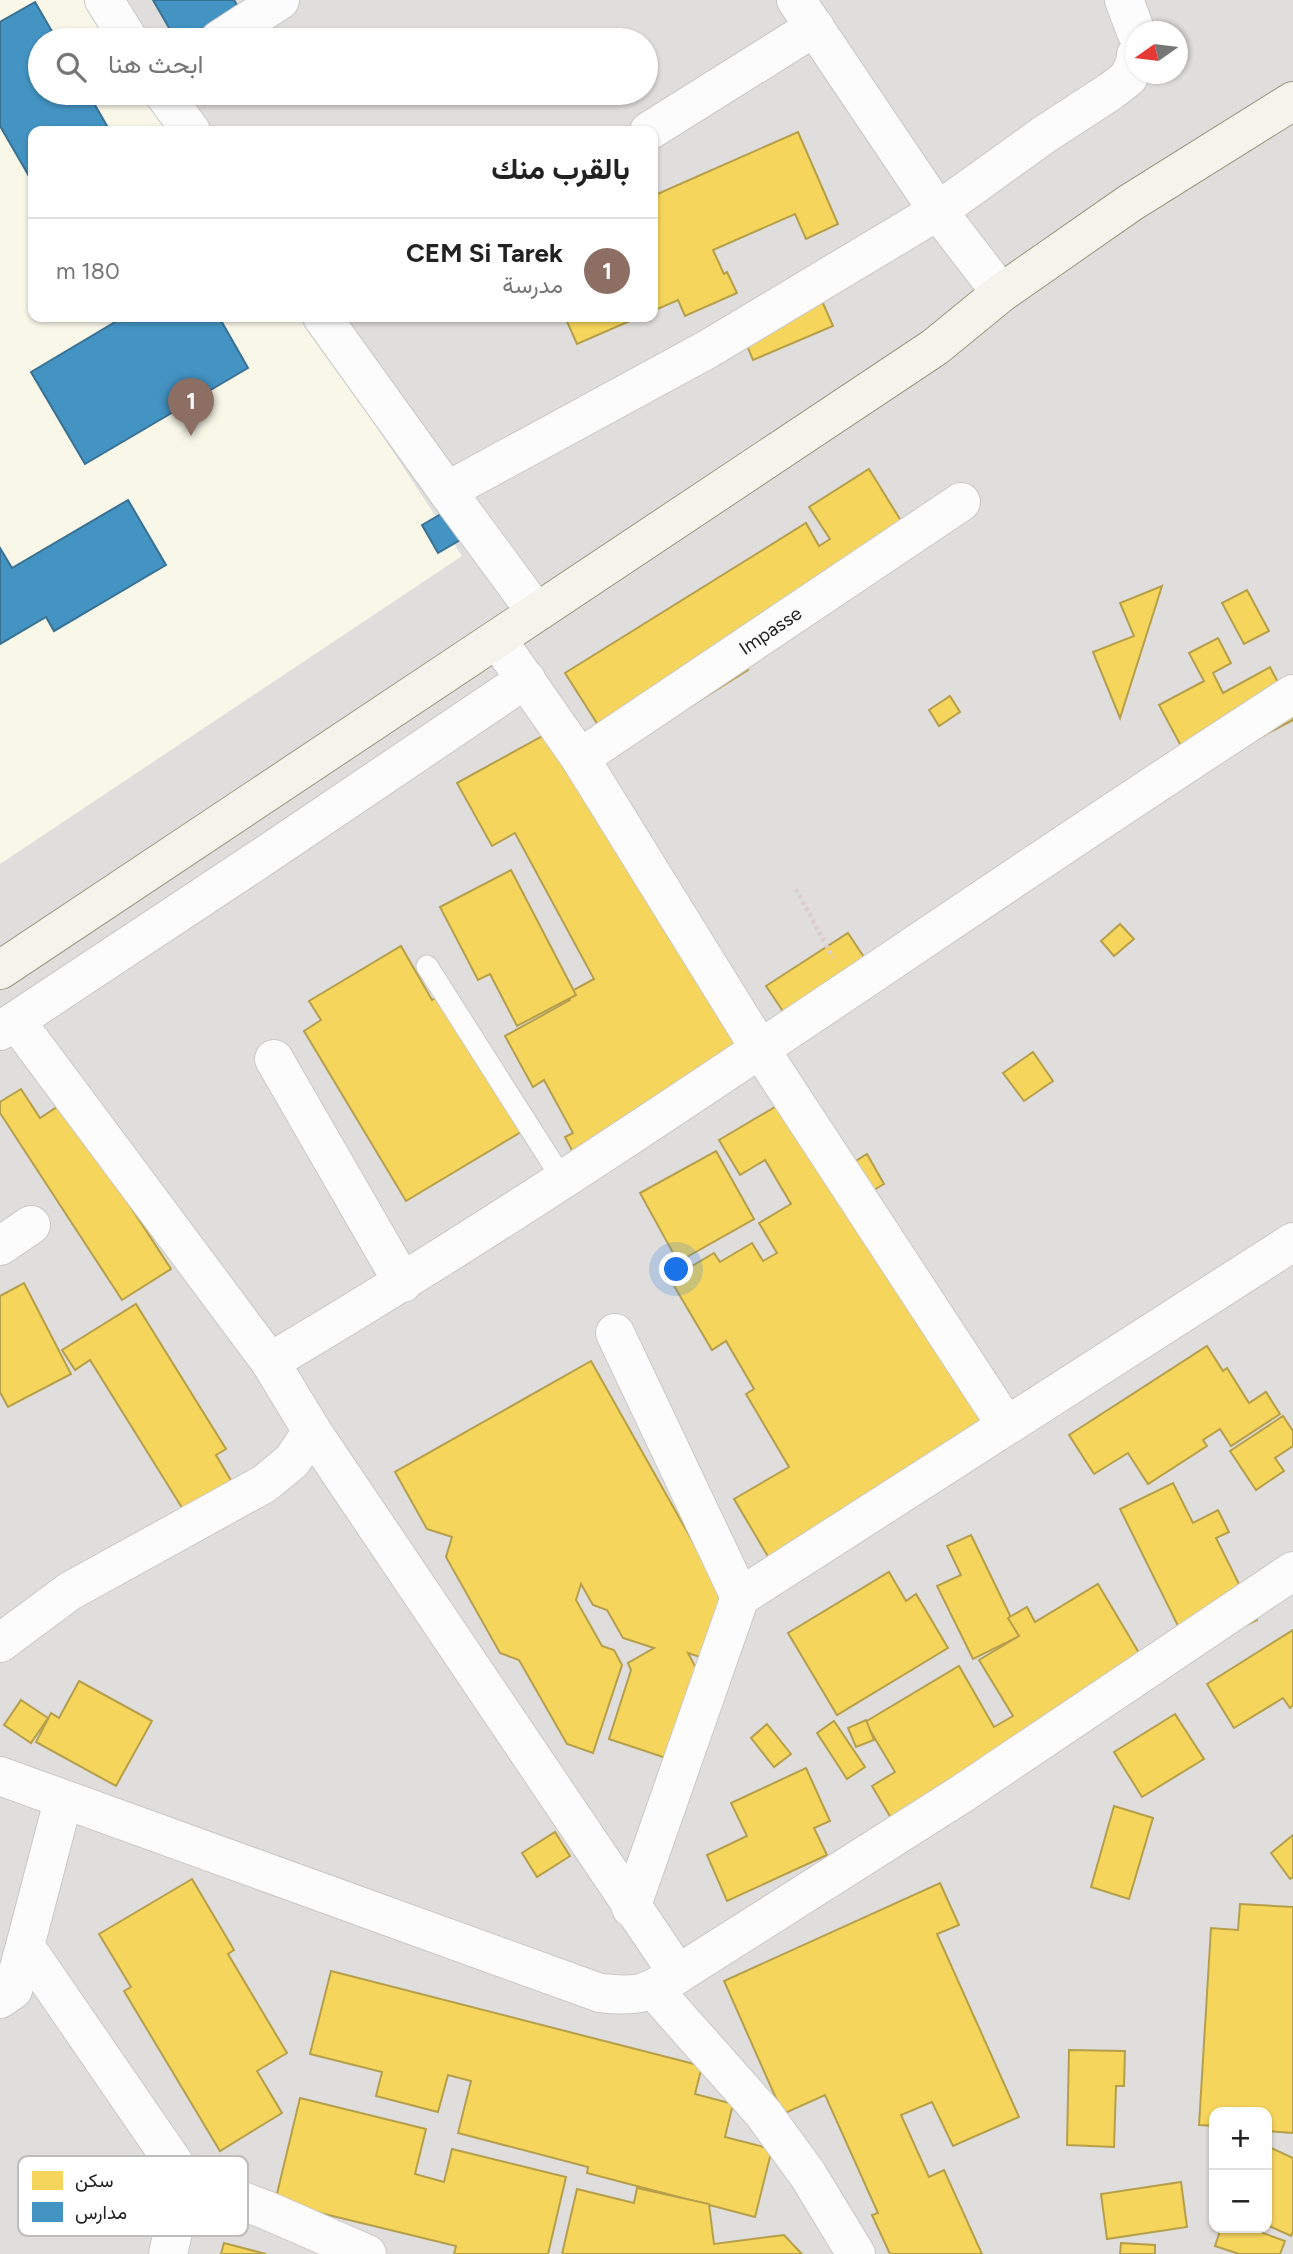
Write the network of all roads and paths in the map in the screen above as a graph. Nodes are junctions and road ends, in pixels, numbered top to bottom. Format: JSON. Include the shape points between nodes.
{"nodes":[{"id":1,"x":104,"y":0,"type":"edge"},
{"id":2,"x":280,"y":0,"type":"edge"},
{"id":3,"x":1124,"y":0,"type":"edge"},
{"id":4,"x":806,"y":14,"type":"edge"},
{"id":5,"x":1132,"y":21,"type":"edge"},
{"id":6,"x":122,"y":28,"type":"edge"},
{"id":7,"x":237,"y":28,"type":"edge"},
{"id":8,"x":1125,"y":80,"type":"edge"},
{"id":9,"x":1293,"y":101,"type":"edge"},
{"id":10,"x":172,"y":105,"type":"edge"},
{"id":11,"x":187,"y":126,"type":"edge"},
{"id":12,"x":656,"y":126,"type":"edge"},
{"id":13,"x":938,"y":211,"type":"junction"},
{"id":14,"x":1001,"y":293,"type":"junction"},
{"id":15,"x":327,"y":322,"type":"edge"},
{"id":16,"x":447,"y":491,"type":"junction"},
{"id":17,"x":961,"y":502,"type":"dead end"},
{"id":18,"x":536,"y":612,"type":"junction"},
{"id":19,"x":497,"y":639,"type":"junction"},
{"id":20,"x":526,"y":678,"type":"junction"},
{"id":21,"x":1293,"y":694,"type":"edge"},
{"id":22,"x":580,"y":758,"type":"junction"},
{"id":23,"x":796,"y":889,"type":"dead end"},
{"id":24,"x":427,"y":966,"type":"dead end"},
{"id":25,"x":0,"y":970,"type":"edge"},
{"id":26,"x":850,"y":989,"type":"junction"},
{"id":27,"x":8,"y":1026,"type":"edge"},
{"id":28,"x":760,"y":1049,"type":"junction"},
{"id":29,"x":274,"y":1059,"type":"dead end"},
{"id":30,"x":563,"y":1180,"type":"junction"},
{"id":31,"x":31,"y":1225,"type":"dead end"},
{"id":32,"x":1293,"y":1242,"type":"edge"},
{"id":33,"x":0,"y":1246,"type":"edge"},
{"id":34,"x":403,"y":1283,"type":"junction"},
{"id":35,"x":615,"y":1333,"type":"dead end"},
{"id":36,"x":270,"y":1362,"type":"junction"},
{"id":37,"x":1006,"y":1425,"type":"junction"},
{"id":38,"x":312,"y":1431,"type":"junction"},
{"id":39,"x":1293,"y":1571,"type":"edge"},
{"id":40,"x":740,"y":1597,"type":"junction"},
{"id":41,"x":0,"y":1643,"type":"edge"},
{"id":42,"x":0,"y":1776,"type":"edge"},
{"id":43,"x":63,"y":1801,"type":"junction"},
{"id":44,"x":631,"y":1908,"type":"junction"},
{"id":45,"x":9,"y":1976,"type":"edge"},
{"id":46,"x":666,"y":1982,"type":"junction"},
{"id":47,"x":165,"y":2156,"type":"edge"},
{"id":48,"x":248,"y":2203,"type":"edge"},
{"id":49,"x":172,"y":2236,"type":"edge"},
{"id":50,"x":168,"y":2254,"type":"edge"},
{"id":51,"x":367,"y":2254,"type":"edge"},
{"id":52,"x":856,"y":2254,"type":"edge"}],
"edges":[{"from":1,"to":6,"type":"street"},
{"from":2,"to":7,"type":"street"},
{"from":3,"to":5,"type":"street"},
{"from":4,"to":12,"type":"street"},
{"from":4,"to":13,"type":"street"},
{"from":8,"to":13,"type":"street"},
{"from":9,"to":14,"type":"main road"},
{"from":10,"to":11,"type":"street"},
{"from":13,"to":14,"type":"street"},
{"from":13,"to":16,"type":"street","via":[[708,349]]},
{"from":14,"to":18,"type":"main road","via":[[935,347]]},
{"from":15,"to":16,"type":"street"},
{"from":16,"to":18,"type":"street"},
{"from":17,"to":22,"type":"street","name":"Impasse"},
{"from":18,"to":19,"type":"main road"},
{"from":19,"to":20,"type":"street"},
{"from":19,"to":25,"type":"main road"},
{"from":20,"to":22,"type":"street"},
{"from":20,"to":27,"type":"street"},
{"from":21,"to":26,"type":"street"},
{"from":22,"to":28,"type":"street"},
{"from":23,"to":26,"type":"path"},
{"from":24,"to":30,"type":"lane"},
{"from":26,"to":28,"type":"street"},
{"from":27,"to":36,"type":"street"},
{"from":28,"to":30,"type":"street"},
{"from":28,"to":37,"type":"street"},
{"from":29,"to":34,"type":"street"},
{"from":30,"to":34,"type":"street"},
{"from":31,"to":33,"type":"street"},
{"from":32,"to":37,"type":"street"},
{"from":34,"to":36,"type":"street"},
{"from":35,"to":40,"type":"street"},
{"from":36,"to":38,"type":"street"},
{"from":37,"to":40,"type":"street"},
{"from":38,"to":41,"type":"street","via":[[292,1461],[264,1484],[70,1591]]},
{"from":38,"to":44,"type":"street"},
{"from":39,"to":46,"type":"street","via":[[960,1795]]},
{"from":40,"to":44,"type":"street"},
{"from":42,"to":43,"type":"street"},
{"from":43,"to":45,"type":"street"},
{"from":43,"to":46,"type":"street","via":[[600,1993],[630,1996]]},
{"from":44,"to":46,"type":"street"},
{"from":45,"to":47,"type":"street"},
{"from":46,"to":52,"type":"street","via":[[808,2175]]},
{"from":48,"to":51,"type":"street"},
{"from":49,"to":50,"type":"street"}]}
